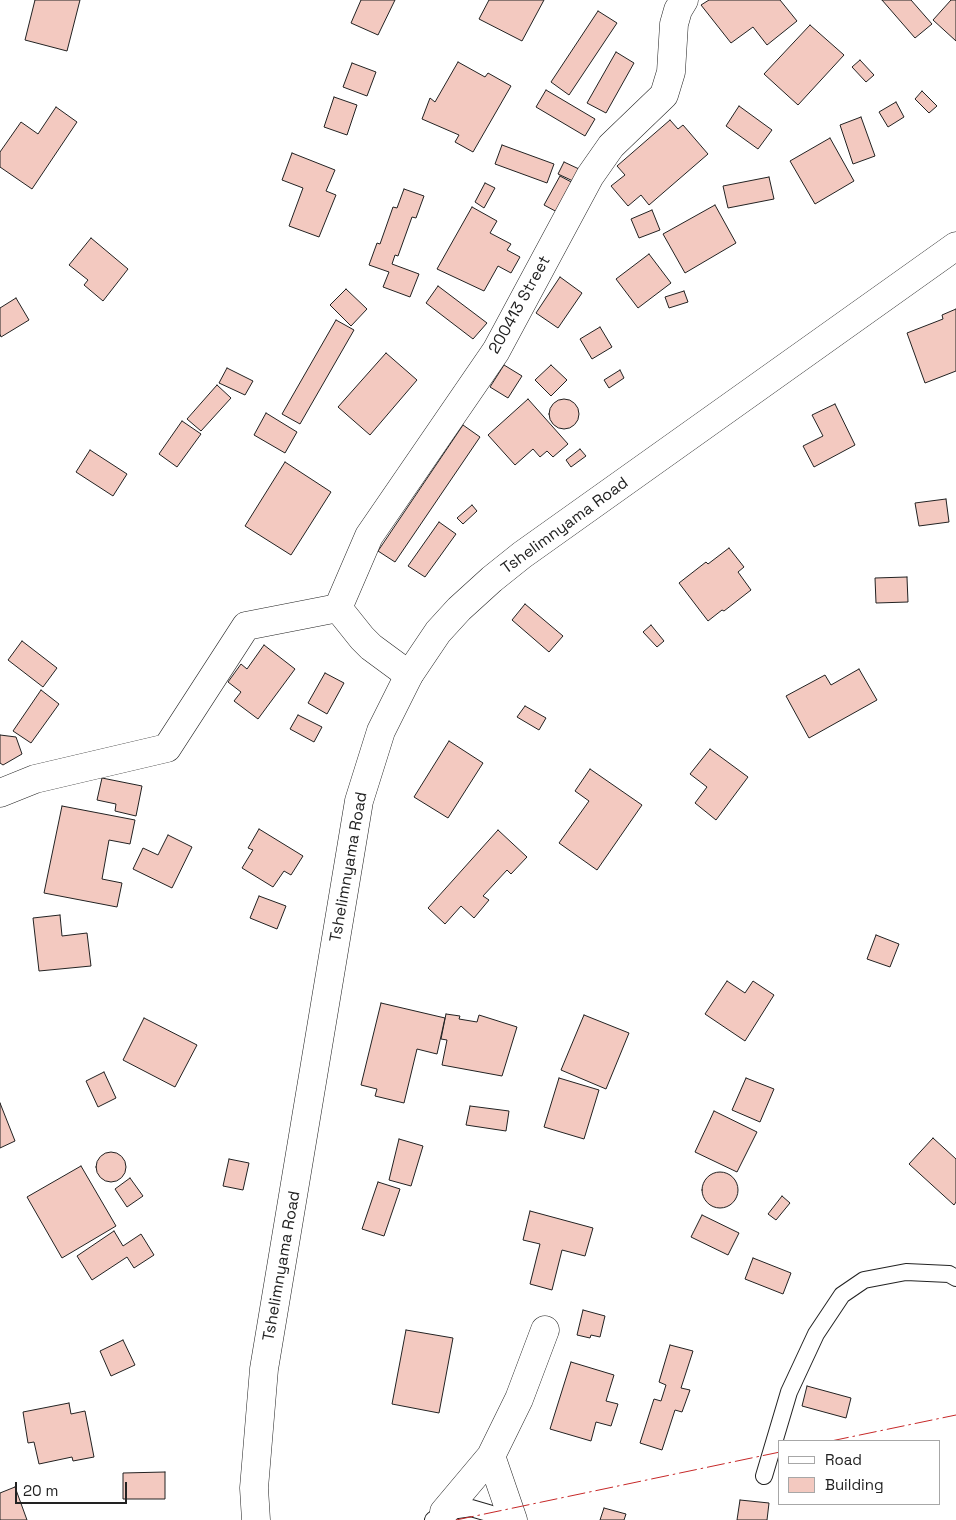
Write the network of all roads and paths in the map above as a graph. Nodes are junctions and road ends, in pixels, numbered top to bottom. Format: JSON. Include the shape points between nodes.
{"nodes":[{"id":1,"x":684,"y":0,"type":"edge"},
{"id":2,"x":956,"y":246,"type":"edge"},
{"id":3,"x":338,"y":608,"type":"junction"},
{"id":4,"x":409,"y":675,"type":"junction"},
{"id":5,"x":0,"y":793,"type":"edge"},
{"id":6,"x":956,"y":1278,"type":"edge"},
{"id":7,"x":545,"y":1330,"type":"dead end"},
{"id":8,"x":490,"y":1456,"type":"junction"},
{"id":9,"x":764,"y":1476,"type":"dead end"},
{"id":10,"x":439,"y":1516,"type":"edge"},
{"id":11,"x":256,"y":1520,"type":"edge"},
{"id":12,"x":512,"y":1520,"type":"edge"}],
"edges":[{"from":1,"to":3,"type":"street","name":"200413 Street","via":[[674,24],[671,72],[664,95],[611,146],[590,176],[496,351],[369,536]]},
{"from":2,"to":4,"type":"street","name":"Tshelimnyama Road","via":[[522,555],[459,609],[438,632]]},
{"from":3,"to":4,"type":"street","via":[[371,647]]},
{"from":3,"to":5,"type":"street","via":[[246,626],[167,748],[35,780]]},
{"from":4,"to":11,"type":"street","name":"Tshelimnyama Road","via":[[381,731],[359,801],[264,1369],[254,1488]]},
{"from":6,"to":9,"type":"lane","via":[[949,1274],[906,1272],[864,1280],[842,1295],[816,1334],[789,1392]]},
{"from":7,"to":8,"type":"street","via":[[520,1399]]},
{"from":8,"to":10,"type":"street"},
{"from":8,"to":12,"type":"street"},
{"from":10,"to":12,"type":"lane","via":[[471,1508]]}]}
